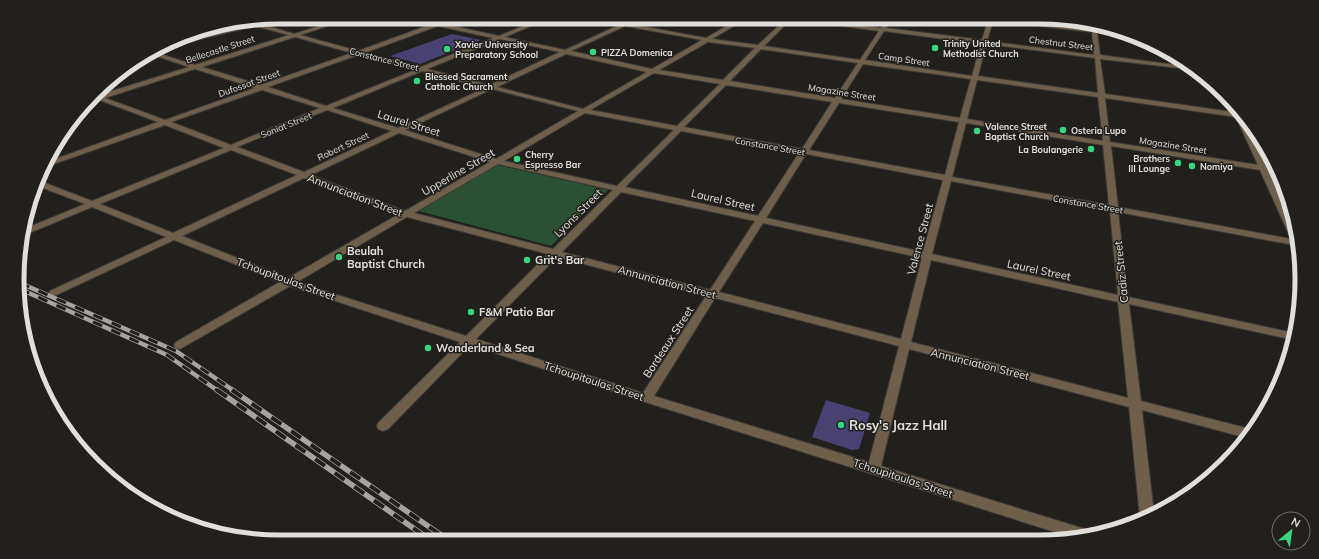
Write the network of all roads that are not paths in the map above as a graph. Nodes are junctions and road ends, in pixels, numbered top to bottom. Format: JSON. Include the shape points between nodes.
{"nodes":[{"id":1,"x":330,"y":24,"type":"edge"},
{"id":2,"x":438,"y":24,"type":"joint"},
{"id":3,"x":532,"y":24,"type":"edge"},
{"id":4,"x":619,"y":24,"type":"edge"},
{"id":5,"x":734,"y":24,"type":"edge"},
{"id":6,"x":781,"y":24,"type":"edge"},
{"id":7,"x":839,"y":24,"type":"edge"},
{"id":8,"x":886,"y":24,"type":"edge"},
{"id":9,"x":990,"y":24,"type":"edge"},
{"id":10,"x":255,"y":25,"type":"edge"},
{"id":11,"x":624,"y":25,"type":"junction"},
{"id":12,"x":235,"y":28,"type":"edge"},
{"id":13,"x":882,"y":30,"type":"junction"},
{"id":14,"x":1094,"y":30,"type":"edge"},
{"id":15,"x":293,"y":36,"type":"junction"},
{"id":16,"x":499,"y":38,"type":"junction"},
{"id":17,"x":191,"y":40,"type":"edge"},
{"id":18,"x":708,"y":40,"type":"junction"},
{"id":19,"x":985,"y":42,"type":"junction"},
{"id":20,"x":760,"y":47,"type":"junction"},
{"id":21,"x":565,"y":52,"type":"junction"},
{"id":22,"x":358,"y":53,"type":"junction"},
{"id":23,"x":158,"y":55,"type":"edge"},
{"id":24,"x":1097,"y":57,"type":"junction"},
{"id":25,"x":861,"y":62,"type":"junction"},
{"id":26,"x":196,"y":66,"type":"junction"},
{"id":27,"x":1182,"y":67,"type":"edge"},
{"id":28,"x":422,"y":69,"type":"junction"},
{"id":29,"x":653,"y":71,"type":"junction"},
{"id":30,"x":975,"y":78,"type":"junction"},
{"id":31,"x":725,"y":82,"type":"junction"},
{"id":32,"x":492,"y":87,"type":"junction"},
{"id":33,"x":262,"y":88,"type":"junction"},
{"id":34,"x":104,"y":94,"type":"edge"},
{"id":35,"x":1102,"y":96,"type":"junction"},
{"id":36,"x":99,"y":99,"type":"edge"},
{"id":37,"x":836,"y":100,"type":"junction"},
{"id":38,"x":327,"y":108,"type":"junction"},
{"id":39,"x":584,"y":111,"type":"junction"},
{"id":40,"x":1235,"y":115,"type":"edge"},
{"id":41,"x":964,"y":121,"type":"junction"},
{"id":42,"x":164,"y":123,"type":"junction"},
{"id":43,"x":679,"y":129,"type":"junction"},
{"id":44,"x":398,"y":131,"type":"junction"},
{"id":45,"x":1248,"y":133,"type":"edge"},
{"id":46,"x":1107,"y":144,"type":"junction"},
{"id":47,"x":230,"y":148,"type":"junction"},
{"id":48,"x":804,"y":152,"type":"junction"},
{"id":49,"x":498,"y":162,"type":"junction"},
{"id":50,"x":52,"y":163,"type":"edge"},
{"id":51,"x":1264,"y":169,"type":"junction"},
{"id":52,"x":1271,"y":170,"type":"edge"},
{"id":53,"x":304,"y":175,"type":"junction"},
{"id":54,"x":948,"y":178,"type":"junction"},
{"id":55,"x":42,"y":184,"type":"edge"},
{"id":56,"x":619,"y":188,"type":"junction"},
{"id":57,"x":92,"y":204,"type":"junction"},
{"id":58,"x":1114,"y":209,"type":"junction"},
{"id":59,"x":406,"y":214,"type":"junction"},
{"id":60,"x":760,"y":220,"type":"junction"},
{"id":61,"x":1288,"y":222,"type":"edge"},
{"id":62,"x":29,"y":230,"type":"edge"},
{"id":63,"x":175,"y":236,"type":"junction"},
{"id":64,"x":1292,"y":243,"type":"edge"},
{"id":65,"x":555,"y":253,"type":"junction"},
{"id":66,"x":927,"y":256,"type":"junction"},
{"id":67,"x":288,"y":282,"type":"junction"},
{"id":68,"x":54,"y":293,"type":"dead end"},
{"id":69,"x":713,"y":294,"type":"junction"},
{"id":70,"x":1124,"y":299,"type":"junction"},
{"id":71,"x":1288,"y":336,"type":"edge"},
{"id":72,"x":468,"y":340,"type":"junction"},
{"id":73,"x":180,"y":345,"type":"dead end"},
{"id":74,"x":904,"y":345,"type":"junction"},
{"id":75,"x":646,"y":398,"type":"junction"},
{"id":76,"x":1135,"y":404,"type":"junction"},
{"id":77,"x":383,"y":426,"type":"dead end"},
{"id":78,"x":1244,"y":432,"type":"edge"},
{"id":79,"x":874,"y":468,"type":"junction"},
{"id":80,"x":1146,"y":512,"type":"edge"},
{"id":81,"x":1076,"y":532,"type":"edge"}],
"edges":[{"from":1,"to":15,"type":"street","name":"Bellecastle Street"},
{"from":2,"to":16,"type":"street","name":"Magazine Street"},
{"from":2,"to":22,"type":"street","name":"Dufossat Street"},
{"from":3,"to":16,"type":"street","name":"Soniat Street"},
{"from":4,"to":11,"type":"street","name":"Camp Street"},
{"from":5,"to":18,"type":"street","name":"Upperline Street"},
{"from":6,"to":20,"type":"street","name":"Lyons Street"},
{"from":7,"to":13,"type":"street","name":"Chestnut Street"},
{"from":8,"to":13,"type":"street","name":"Bordeaux Street"},
{"from":9,"to":19,"type":"street","name":"Valence Street"},
{"from":10,"to":15,"type":"street","name":"Constance Street"},
{"from":11,"to":18,"type":"street","name":"Camp Street"},
{"from":11,"to":21,"type":"street","name":"Robert Street"},
{"from":12,"to":17,"type":"street"},
{"from":13,"to":19,"type":"street","name":"Chestnut Street"},
{"from":13,"to":25,"type":"street","name":"Bordeaux Street"},
{"from":14,"to":24,"type":"street","name":"Cadiz Street"},
{"from":15,"to":22,"type":"street","name":"Constance Street"},
{"from":15,"to":26,"type":"street","name":"Bellecastle Street"},
{"from":16,"to":21,"type":"street","name":"Magazine Street"},
{"from":16,"to":28,"type":"street","name":"Soniat Street"},
{"from":18,"to":20,"type":"street","name":"Camp Street"},
{"from":18,"to":29,"type":"street","name":"Upperline Street"},
{"from":19,"to":24,"type":"street","name":"Chestnut Street"},
{"from":19,"to":30,"type":"street","name":"Valence Street"},
{"from":20,"to":25,"type":"street","name":"Camp Street"},
{"from":20,"to":31,"type":"street","name":"Lyons Street"},
{"from":21,"to":29,"type":"street","name":"Magazine Street"},
{"from":21,"to":32,"type":"street","name":"Robert Street"},
{"from":22,"to":28,"type":"street","name":"Constance Street"},
{"from":22,"to":33,"type":"street","name":"Dufossat Street"},
{"from":23,"to":26,"type":"street","name":"Laurel Street"},
{"from":24,"to":27,"type":"street","name":"Chestnut Street"},
{"from":24,"to":35,"type":"street","name":"Cadiz Street"},
{"from":25,"to":30,"type":"street","name":"Camp Street"},
{"from":25,"to":37,"type":"street","name":"Bordeaux Street"},
{"from":26,"to":33,"type":"street","name":"Laurel Street"},
{"from":26,"to":34,"type":"street","name":"Bellecastle Street"},
{"from":28,"to":32,"type":"street","name":"Constance Street"},
{"from":28,"to":38,"type":"street","name":"Soniat Street"},
{"from":29,"to":31,"type":"street","name":"Magazine Street"},
{"from":29,"to":39,"type":"street","name":"Upperline Street"},
{"from":30,"to":35,"type":"street","name":"Camp Street"},
{"from":30,"to":41,"type":"street","name":"Valence Street"},
{"from":31,"to":37,"type":"street","name":"Magazine Street"},
{"from":31,"to":43,"type":"street","name":"Lyons Street"},
{"from":32,"to":39,"type":"street","name":"Constance Street"},
{"from":32,"to":44,"type":"street","name":"Robert Street"},
{"from":33,"to":38,"type":"street","name":"Laurel Street"},
{"from":33,"to":42,"type":"street","name":"Dufossat Street"},
{"from":35,"to":40,"type":"street","name":"Camp Street"},
{"from":35,"to":46,"type":"street","name":"Cadiz Street"},
{"from":36,"to":42,"type":"street","name":"Annunciation Street"},
{"from":37,"to":41,"type":"street","name":"Magazine Street"},
{"from":37,"to":48,"type":"street","name":"Bordeaux Street"},
{"from":38,"to":44,"type":"street","name":"Laurel Street"},
{"from":38,"to":47,"type":"street","name":"Soniat Street"},
{"from":39,"to":43,"type":"street","name":"Constance Street"},
{"from":39,"to":49,"type":"street","name":"Upperline Street"},
{"from":41,"to":46,"type":"street","name":"Magazine Street"},
{"from":41,"to":54,"type":"street","name":"Valence Street"},
{"from":42,"to":47,"type":"street","name":"Annunciation Street"},
{"from":42,"to":50,"type":"street","name":"Dufossat Street"},
{"from":43,"to":48,"type":"street","name":"Constance Street"},
{"from":43,"to":56,"type":"street","name":"Lyons Street"},
{"from":44,"to":49,"type":"street","name":"Laurel Street"},
{"from":44,"to":53,"type":"street","name":"Robert Street"},
{"from":45,"to":51,"type":"street"},
{"from":46,"to":51,"type":"street","name":"Magazine Street"},
{"from":46,"to":58,"type":"street","name":"Cadiz Street"},
{"from":47,"to":53,"type":"street","name":"Annunciation Street"},
{"from":47,"to":57,"type":"street","name":"Soniat Street"},
{"from":48,"to":54,"type":"street","name":"Constance Street"},
{"from":48,"to":60,"type":"street","name":"Bordeaux Street"},
{"from":49,"to":56,"type":"street","name":"Laurel Street"},
{"from":49,"to":59,"type":"street","name":"Upperline Street"},
{"from":51,"to":52,"type":"street","name":"Magazine Street"},
{"from":51,"to":61,"type":"street"},
{"from":53,"to":59,"type":"street","name":"Annunciation Street"},
{"from":53,"to":63,"type":"street","name":"Robert Street"},
{"from":54,"to":58,"type":"street","name":"Constance Street"},
{"from":54,"to":66,"type":"street","name":"Valence Street"},
{"from":55,"to":57,"type":"street","name":"Tchoupitoulas Street"},
{"from":56,"to":60,"type":"street","name":"Laurel Street"},
{"from":56,"to":65,"type":"street","name":"Lyons Street"},
{"from":57,"to":62,"type":"street","name":"Soniat Street"},
{"from":57,"to":63,"type":"street","name":"Tchoupitoulas Street"},
{"from":58,"to":64,"type":"street","name":"Constance Street"},
{"from":58,"to":70,"type":"street","name":"Cadiz Street"},
{"from":59,"to":65,"type":"street","name":"Annunciation Street"},
{"from":59,"to":67,"type":"street","name":"Upperline Street"},
{"from":60,"to":66,"type":"street","name":"Laurel Street"},
{"from":60,"to":69,"type":"street","name":"Bordeaux Street"},
{"from":63,"to":67,"type":"street","name":"Tchoupitoulas Street"},
{"from":63,"to":68,"type":"street","name":"Robert Street"},
{"from":65,"to":69,"type":"street","name":"Annunciation Street"},
{"from":65,"to":72,"type":"street","name":"Lyons Street"},
{"from":66,"to":70,"type":"street","name":"Laurel Street"},
{"from":66,"to":74,"type":"street","name":"Valence Street"},
{"from":67,"to":72,"type":"street","name":"Tchoupitoulas Street"},
{"from":67,"to":73,"type":"street","name":"Upperline Street"},
{"from":69,"to":74,"type":"street","name":"Annunciation Street"},
{"from":69,"to":75,"type":"street","name":"Bordeaux Street"},
{"from":70,"to":71,"type":"street","name":"Laurel Street"},
{"from":70,"to":76,"type":"street","name":"Cadiz Street"},
{"from":72,"to":75,"type":"street","name":"Tchoupitoulas Street"},
{"from":72,"to":77,"type":"street","name":"Lyons Street"},
{"from":74,"to":76,"type":"street","name":"Annunciation Street"},
{"from":74,"to":79,"type":"street","name":"Valence Street"},
{"from":75,"to":79,"type":"street","name":"Tchoupitoulas Street"},
{"from":76,"to":78,"type":"street","name":"Annunciation Street"},
{"from":76,"to":80,"type":"street","name":"Cadiz Street"},
{"from":79,"to":81,"type":"street","name":"Tchoupitoulas Street"}]}
